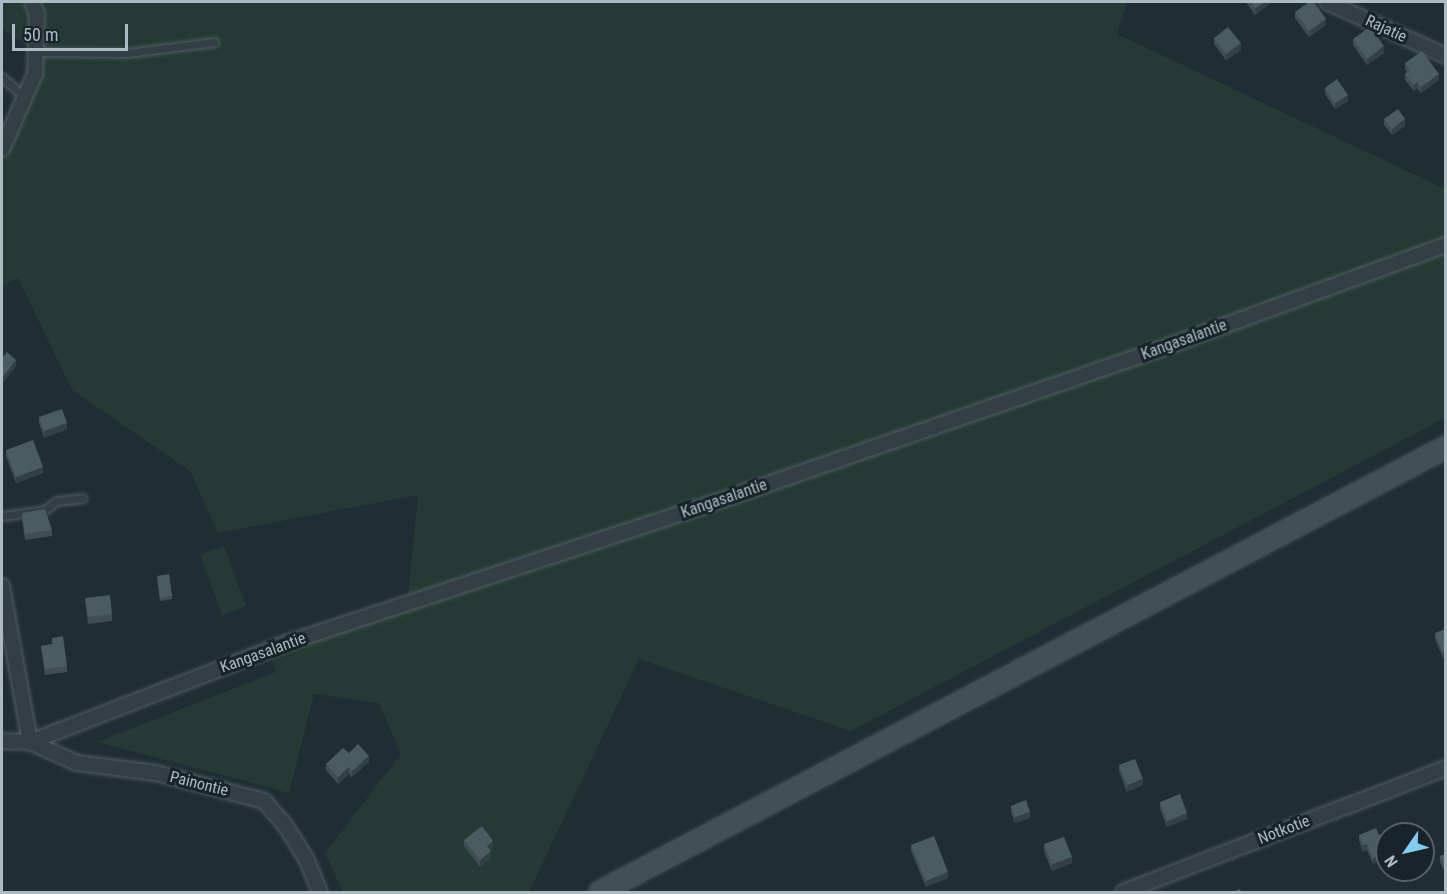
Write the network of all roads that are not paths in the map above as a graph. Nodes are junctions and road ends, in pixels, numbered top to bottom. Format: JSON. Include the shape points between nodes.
{"nodes":[{"id":1,"x":32,"y":2,"type":"edge"},
{"id":2,"x":1327,"y":2,"type":"edge"},
{"id":3,"x":214,"y":42,"type":"dead end"},
{"id":4,"x":37,"y":52,"type":"junction"},
{"id":5,"x":1446,"y":57,"type":"edge"},
{"id":6,"x":2,"y":77,"type":"edge"},
{"id":7,"x":25,"y":98,"type":"junction"},
{"id":8,"x":2,"y":149,"type":"edge"},
{"id":9,"x":1446,"y":245,"type":"edge"},
{"id":10,"x":1446,"y":447,"type":"edge"},
{"id":11,"x":83,"y":498,"type":"dead end"},
{"id":12,"x":2,"y":516,"type":"edge"},
{"id":13,"x":2,"y":586,"type":"edge"},
{"id":14,"x":2,"y":741,"type":"edge"},
{"id":15,"x":30,"y":742,"type":"junction"},
{"id":16,"x":1446,"y":768,"type":"edge"},
{"id":17,"x":320,"y":892,"type":"edge"},
{"id":18,"x":600,"y":892,"type":"edge"},
{"id":19,"x":1123,"y":892,"type":"edge"}],
"edges":[{"from":1,"to":4,"type":"street","via":[[37,14]]},
{"from":2,"to":5,"type":"street","name":"Rajatie"},
{"from":3,"to":4,"type":"lane","via":[[127,53]]},
{"from":4,"to":7,"type":"street","via":[[35,74]]},
{"from":6,"to":7,"type":"lane"},
{"from":7,"to":8,"type":"street"},
{"from":9,"to":15,"type":"street","name":"Kangasalantie","via":[[758,488],[281,645]]},
{"from":10,"to":18,"type":"main road"},
{"from":11,"to":12,"type":"lane","via":[[56,501],[45,510]]},
{"from":13,"to":15,"type":"street"},
{"from":14,"to":15,"type":"street","name":"Kangasalantie"},
{"from":15,"to":17,"type":"street","name":"Painontie","via":[[77,763],[156,773],[264,801],[306,858]]},
{"from":16,"to":19,"type":"street","name":"Notkotie"}]}
